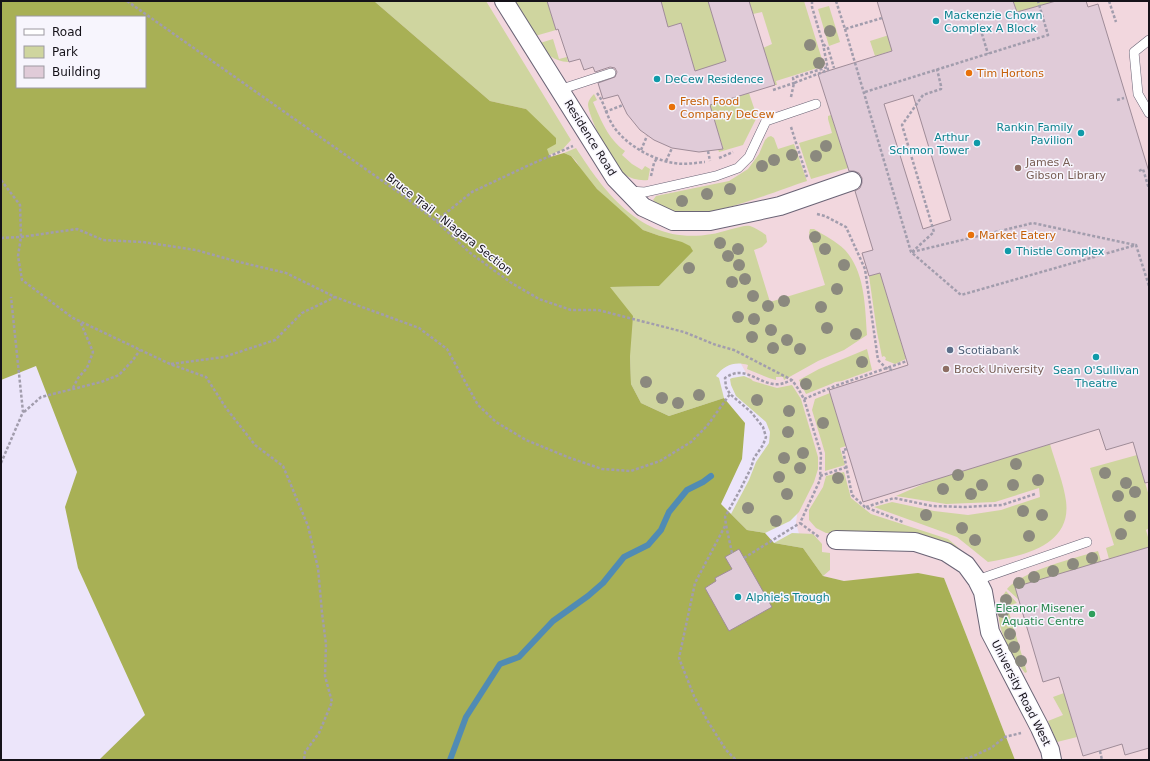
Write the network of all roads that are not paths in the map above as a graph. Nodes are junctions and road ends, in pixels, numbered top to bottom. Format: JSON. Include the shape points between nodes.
{"nodes":[{"id":1,"x":504,"y":1,"type":"edge"},
{"id":2,"x":1149,"y":40,"type":"edge"},
{"id":3,"x":611,"y":73,"type":"dead end"},
{"id":4,"x":559,"y":90,"type":"junction"},
{"id":5,"x":816,"y":104,"type":"dead end"},
{"id":6,"x":1149,"y":113,"type":"edge"},
{"id":7,"x":852,"y":181,"type":"dead end"},
{"id":8,"x":628,"y":191,"type":"junction"},
{"id":9,"x":836,"y":540,"type":"road end"},
{"id":10,"x":1087,"y":542,"type":"dead end"},
{"id":11,"x":977,"y":580,"type":"junction"},
{"id":12,"x":1052,"y":760,"type":"edge"}],
"edges":[{"from":1,"to":4,"type":"street","name":"Residence Road"},
{"from":2,"to":6,"type":"lane","via":[[1134,52],[1138,94]]},
{"from":3,"to":4,"type":"lane"},
{"from":4,"to":8,"type":"street","name":"Residence Road","via":[[614,178]]},
{"from":5,"to":8,"type":"lane","via":[[766,120],[749,157],[738,168],[716,176],[645,192]]},
{"from":7,"to":8,"type":"street","name":"Residence Road","via":[[780,206],[710,221],[673,221],[643,207]]},
{"from":9,"to":11,"type":"street","name":"University Road West","via":[[915,542],[946,552],[966,565]]},
{"from":10,"to":11,"type":"lane"},
{"from":11,"to":12,"type":"street","name":"University Road West","via":[[983,592],[990,632],[1040,728]]}]}
